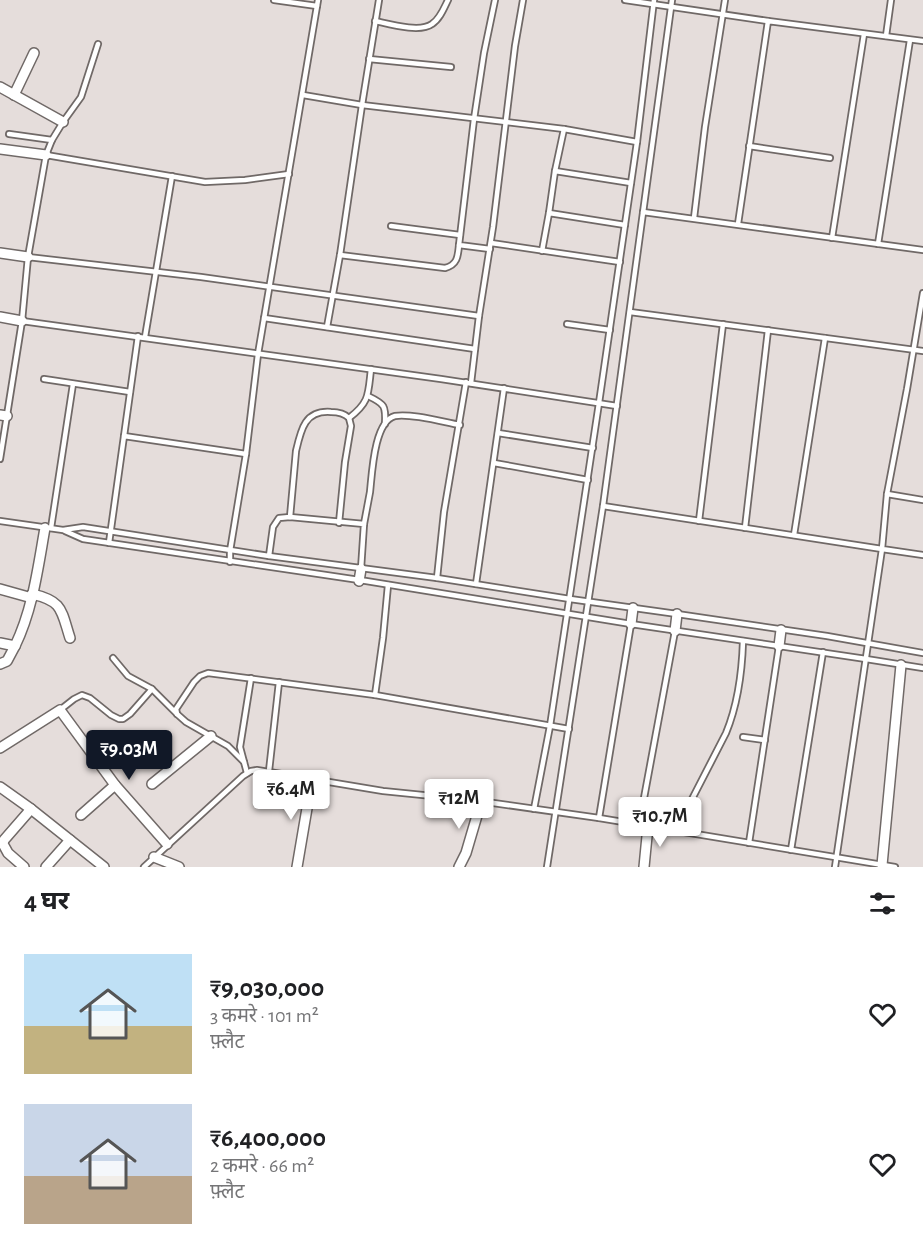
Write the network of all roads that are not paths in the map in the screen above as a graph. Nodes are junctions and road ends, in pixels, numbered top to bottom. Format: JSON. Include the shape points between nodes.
{"nodes":[{"id":1,"x":274,"y":0,"type":"edge"},
{"id":2,"x":379,"y":0,"type":"edge"},
{"id":3,"x":448,"y":0,"type":"edge"},
{"id":4,"x":495,"y":0,"type":"edge"},
{"id":5,"x":523,"y":0,"type":"edge"},
{"id":6,"x":625,"y":0,"type":"edge"},
{"id":7,"x":672,"y":0,"type":"edge"},
{"id":8,"x":725,"y":0,"type":"edge"},
{"id":9,"x":891,"y":0,"type":"edge"},
{"id":10,"x":654,"y":2,"type":"edge"},
{"id":11,"x":318,"y":3,"type":"edge"},
{"id":12,"x":671,"y":7,"type":"junction"},
{"id":13,"x":722,"y":15,"type":"junction"},
{"id":14,"x":375,"y":21,"type":"junction"},
{"id":15,"x":768,"y":21,"type":"junction"},
{"id":16,"x":864,"y":34,"type":"junction"},
{"id":17,"x":886,"y":36,"type":"junction"},
{"id":18,"x":910,"y":40,"type":"junction"},
{"id":19,"x":923,"y":41,"type":"edge"},
{"id":20,"x":98,"y":44,"type":"dead end"},
{"id":21,"x":34,"y":53,"type":"dead end"},
{"id":22,"x":369,"y":59,"type":"junction"},
{"id":23,"x":451,"y":67,"type":"dead end"},
{"id":24,"x":0,"y":89,"type":"edge"},
{"id":25,"x":14,"y":95,"type":"junction"},
{"id":26,"x":303,"y":95,"type":"junction"},
{"id":27,"x":362,"y":105,"type":"junction"},
{"id":28,"x":474,"y":119,"type":"junction"},
{"id":29,"x":63,"y":122,"type":"junction"},
{"id":30,"x":506,"y":122,"type":"junction"},
{"id":31,"x":564,"y":129,"type":"junction"},
{"id":32,"x":9,"y":134,"type":"dead end"},
{"id":33,"x":52,"y":140,"type":"junction"},
{"id":34,"x":637,"y":142,"type":"junction"},
{"id":35,"x":749,"y":146,"type":"junction"},
{"id":36,"x":0,"y":149,"type":"edge"},
{"id":37,"x":46,"y":154,"type":"junction"},
{"id":38,"x":830,"y":158,"type":"dead end"},
{"id":39,"x":555,"y":171,"type":"junction"},
{"id":40,"x":289,"y":174,"type":"junction"},
{"id":41,"x":172,"y":176,"type":"junction"},
{"id":42,"x":631,"y":183,"type":"junction"},
{"id":43,"x":643,"y":212,"type":"junction"},
{"id":44,"x":549,"y":213,"type":"junction"},
{"id":45,"x":694,"y":218,"type":"junction"},
{"id":46,"x":738,"y":224,"type":"junction"},
{"id":47,"x":391,"y":225,"type":"dead end"},
{"id":48,"x":625,"y":225,"type":"junction"},
{"id":49,"x":460,"y":235,"type":"junction"},
{"id":50,"x":832,"y":238,"type":"junction"},
{"id":51,"x":878,"y":244,"type":"junction"},
{"id":52,"x":459,"y":245,"type":"junction"},
{"id":53,"x":490,"y":246,"type":"junction"},
{"id":54,"x":923,"y":250,"type":"edge"},
{"id":55,"x":542,"y":251,"type":"junction"},
{"id":56,"x":0,"y":253,"type":"edge"},
{"id":57,"x":340,"y":255,"type":"junction"},
{"id":58,"x":28,"y":257,"type":"junction"},
{"id":59,"x":620,"y":262,"type":"junction"},
{"id":60,"x":156,"y":272,"type":"junction"},
{"id":61,"x":270,"y":287,"type":"junction"},
{"id":62,"x":923,"y":293,"type":"edge"},
{"id":63,"x":332,"y":295,"type":"junction"},
{"id":64,"x":630,"y":312,"type":"junction"},
{"id":65,"x":479,"y":316,"type":"junction"},
{"id":66,"x":0,"y":317,"type":"edge"},
{"id":67,"x":264,"y":318,"type":"junction"},
{"id":68,"x":22,"y":321,"type":"junction"},
{"id":69,"x":567,"y":324,"type":"dead end"},
{"id":70,"x":723,"y":324,"type":"junction"},
{"id":71,"x":327,"y":327,"type":"junction"},
{"id":72,"x":610,"y":330,"type":"junction"},
{"id":73,"x":768,"y":330,"type":"junction"},
{"id":74,"x":138,"y":336,"type":"junction"},
{"id":75,"x":145,"y":337,"type":"junction"},
{"id":76,"x":825,"y":338,"type":"junction"},
{"id":77,"x":475,"y":349,"type":"junction"},
{"id":78,"x":913,"y":350,"type":"junction"},
{"id":79,"x":923,"y":351,"type":"edge"},
{"id":80,"x":258,"y":354,"type":"junction"},
{"id":81,"x":371,"y":369,"type":"junction"},
{"id":82,"x":44,"y":379,"type":"dead end"},
{"id":83,"x":469,"y":383,"type":"junction"},
{"id":84,"x":73,"y":384,"type":"junction"},
{"id":85,"x":504,"y":388,"type":"junction"},
{"id":86,"x":130,"y":392,"type":"junction"},
{"id":87,"x":368,"y":396,"type":"junction"},
{"id":88,"x":599,"y":403,"type":"junction"},
{"id":89,"x":617,"y":406,"type":"junction"},
{"id":90,"x":4,"y":416,"type":"edge"},
{"id":91,"x":349,"y":418,"type":"junction"},
{"id":92,"x":384,"y":424,"type":"junction"},
{"id":93,"x":460,"y":425,"type":"junction"},
{"id":94,"x":498,"y":434,"type":"junction"},
{"id":95,"x":124,"y":435,"type":"junction"},
{"id":96,"x":592,"y":448,"type":"junction"},
{"id":97,"x":246,"y":454,"type":"junction"},
{"id":98,"x":0,"y":459,"type":"edge"},
{"id":99,"x":494,"y":463,"type":"junction"},
{"id":100,"x":588,"y":480,"type":"junction"},
{"id":101,"x":887,"y":494,"type":"junction"},
{"id":102,"x":923,"y":500,"type":"edge"},
{"id":103,"x":603,"y":506,"type":"junction"},
{"id":104,"x":290,"y":517,"type":"junction"},
{"id":105,"x":699,"y":520,"type":"junction"},
{"id":106,"x":0,"y":521,"type":"edge"},
{"id":107,"x":339,"y":523,"type":"junction"},
{"id":108,"x":364,"y":524,"type":"junction"},
{"id":109,"x":48,"y":528,"type":"junction"},
{"id":110,"x":745,"y":528,"type":"junction"},
{"id":111,"x":63,"y":530,"type":"junction"},
{"id":112,"x":110,"y":531,"type":"junction"},
{"id":113,"x":794,"y":535,"type":"junction"},
{"id":114,"x":109,"y":543,"type":"junction"},
{"id":115,"x":882,"y":549,"type":"junction"},
{"id":116,"x":230,"y":550,"type":"junction"},
{"id":117,"x":923,"y":555,"type":"edge"},
{"id":118,"x":269,"y":556,"type":"junction"},
{"id":119,"x":230,"y":562,"type":"junction"},
{"id":120,"x":361,"y":569,"type":"junction"},
{"id":121,"x":437,"y":578,"type":"junction"},
{"id":122,"x":359,"y":581,"type":"junction"},
{"id":123,"x":476,"y":584,"type":"junction"},
{"id":124,"x":388,"y":585,"type":"junction"},
{"id":125,"x":0,"y":589,"type":"edge"},
{"id":126,"x":32,"y":596,"type":"junction"},
{"id":127,"x":570,"y":599,"type":"junction"},
{"id":128,"x":587,"y":601,"type":"junction"},
{"id":129,"x":633,"y":608,"type":"junction"},
{"id":130,"x":568,"y":614,"type":"junction"},
{"id":131,"x":677,"y":614,"type":"junction"},
{"id":132,"x":585,"y":617,"type":"junction"},
{"id":133,"x":631,"y":624,"type":"junction"},
{"id":134,"x":781,"y":630,"type":"junction"},
{"id":135,"x":675,"y":631,"type":"junction"},
{"id":136,"x":70,"y":638,"type":"dead end"},
{"id":137,"x":743,"y":641,"type":"junction"},
{"id":138,"x":0,"y":643,"type":"edge"},
{"id":139,"x":868,"y":643,"type":"junction"},
{"id":140,"x":15,"y":646,"type":"junction"},
{"id":141,"x":779,"y":646,"type":"junction"},
{"id":142,"x":823,"y":652,"type":"junction"},
{"id":143,"x":923,"y":653,"type":"edge"},
{"id":144,"x":113,"y":658,"type":"dead end"},
{"id":145,"x":866,"y":659,"type":"junction"},
{"id":146,"x":0,"y":664,"type":"edge"},
{"id":147,"x":901,"y":665,"type":"junction"},
{"id":148,"x":923,"y":668,"type":"edge"},
{"id":149,"x":251,"y":678,"type":"junction"},
{"id":150,"x":279,"y":682,"type":"junction"},
{"id":151,"x":152,"y":689,"type":"junction"},
{"id":152,"x":375,"y":695,"type":"junction"},
{"id":153,"x":60,"y":710,"type":"junction"},
{"id":154,"x":177,"y":714,"type":"junction"},
{"id":155,"x":550,"y":726,"type":"junction"},
{"id":156,"x":569,"y":729,"type":"junction"},
{"id":157,"x":211,"y":736,"type":"junction"},
{"id":158,"x":743,"y":737,"type":"dead end"},
{"id":159,"x":765,"y":740,"type":"junction"},
{"id":160,"x":0,"y":748,"type":"edge"},
{"id":161,"x":244,"y":762,"type":"junction"},
{"id":162,"x":269,"y":771,"type":"junction"},
{"id":163,"x":247,"y":773,"type":"junction"},
{"id":164,"x":312,"y":779,"type":"junction"},
{"id":165,"x":152,"y":784,"type":"dead end"},
{"id":166,"x":115,"y":785,"type":"junction"},
{"id":167,"x":0,"y":787,"type":"edge"},
{"id":168,"x":481,"y":802,"type":"junction"},
{"id":169,"x":31,"y":809,"type":"junction"},
{"id":170,"x":534,"y":809,"type":"junction"},
{"id":171,"x":556,"y":812,"type":"junction"},
{"id":172,"x":81,"y":814,"type":"dead end"},
{"id":173,"x":599,"y":818,"type":"junction"},
{"id":174,"x":643,"y":826,"type":"junction"},
{"id":175,"x":684,"y":832,"type":"junction"},
{"id":176,"x":70,"y":840,"type":"junction"},
{"id":177,"x":748,"y":843,"type":"junction"},
{"id":178,"x":167,"y":844,"type":"junction"},
{"id":179,"x":791,"y":850,"type":"junction"},
{"id":180,"x":154,"y":857,"type":"junction"},
{"id":181,"x":837,"y":858,"type":"junction"},
{"id":182,"x":882,"y":865,"type":"junction"},
{"id":183,"x":24,"y":867,"type":"edge"},
{"id":184,"x":46,"y":867,"type":"edge"},
{"id":185,"x":104,"y":867,"type":"edge"},
{"id":186,"x":144,"y":867,"type":"edge"},
{"id":187,"x":179,"y":867,"type":"edge"},
{"id":188,"x":297,"y":867,"type":"edge"},
{"id":189,"x":459,"y":867,"type":"edge"},
{"id":190,"x":547,"y":867,"type":"edge"},
{"id":191,"x":645,"y":867,"type":"edge"},
{"id":192,"x":835,"y":867,"type":"edge"},
{"id":193,"x":895,"y":867,"type":"edge"}],
"edges":[{"from":1,"to":11,"type":"lane"},
{"from":2,"to":14,"type":"lane"},
{"from":3,"to":14,"type":"lane","via":[[433,24],[423,28]]},
{"from":4,"to":28,"type":"lane"},
{"from":5,"to":30,"type":"lane"},
{"from":6,"to":10,"type":"lane"},
{"from":7,"to":12,"type":"lane"},
{"from":8,"to":13,"type":"lane"},
{"from":9,"to":17,"type":"lane"},
{"from":10,"to":12,"type":"lane"},
{"from":10,"to":34,"type":"lane"},
{"from":11,"to":26,"type":"lane"},
{"from":12,"to":13,"type":"lane"},
{"from":12,"to":43,"type":"lane"},
{"from":13,"to":15,"type":"lane"},
{"from":13,"to":45,"type":"lane"},
{"from":14,"to":22,"type":"lane"},
{"from":15,"to":16,"type":"lane"},
{"from":15,"to":35,"type":"lane"},
{"from":16,"to":17,"type":"lane"},
{"from":16,"to":50,"type":"lane"},
{"from":17,"to":18,"type":"lane"},
{"from":18,"to":19,"type":"lane"},
{"from":18,"to":51,"type":"lane"},
{"from":20,"to":29,"type":"lane","via":[[81,97]]},
{"from":21,"to":25,"type":"street"},
{"from":22,"to":23,"type":"lane"},
{"from":22,"to":27,"type":"lane"},
{"from":24,"to":25,"type":"street"},
{"from":25,"to":29,"type":"street"},
{"from":26,"to":27,"type":"lane"},
{"from":26,"to":40,"type":"lane"},
{"from":27,"to":28,"type":"lane"},
{"from":27,"to":57,"type":"lane"},
{"from":28,"to":30,"type":"lane"},
{"from":28,"to":49,"type":"lane"},
{"from":29,"to":33,"type":"lane"},
{"from":30,"to":31,"type":"lane"},
{"from":30,"to":53,"type":"lane"},
{"from":31,"to":34,"type":"lane"},
{"from":31,"to":39,"type":"lane"},
{"from":32,"to":33,"type":"lane"},
{"from":33,"to":37,"type":"lane"},
{"from":34,"to":42,"type":"lane"},
{"from":35,"to":38,"type":"lane"},
{"from":35,"to":46,"type":"lane"},
{"from":36,"to":37,"type":"street"},
{"from":37,"to":41,"type":"lane"},
{"from":37,"to":58,"type":"lane"},
{"from":39,"to":42,"type":"lane"},
{"from":39,"to":44,"type":"lane"},
{"from":40,"to":41,"type":"lane","via":[[205,182]]},
{"from":40,"to":61,"type":"lane"},
{"from":41,"to":60,"type":"lane"},
{"from":42,"to":48,"type":"lane"},
{"from":43,"to":45,"type":"lane"},
{"from":43,"to":64,"type":"lane"},
{"from":44,"to":48,"type":"lane"},
{"from":44,"to":55,"type":"lane"},
{"from":45,"to":46,"type":"lane"},
{"from":46,"to":50,"type":"lane"},
{"from":47,"to":49,"type":"lane"},
{"from":48,"to":59,"type":"lane"},
{"from":49,"to":52,"type":"lane"},
{"from":50,"to":51,"type":"lane"},
{"from":51,"to":54,"type":"lane"},
{"from":52,"to":53,"type":"lane"},
{"from":52,"to":57,"type":"lane","via":[[456,261],[445,268]]},
{"from":53,"to":55,"type":"lane"},
{"from":53,"to":65,"type":"lane"},
{"from":55,"to":59,"type":"lane"},
{"from":56,"to":58,"type":"street"},
{"from":57,"to":63,"type":"lane"},
{"from":58,"to":60,"type":"lane"},
{"from":58,"to":68,"type":"lane"},
{"from":59,"to":72,"type":"lane"},
{"from":60,"to":61,"type":"lane"},
{"from":60,"to":75,"type":"lane"},
{"from":61,"to":63,"type":"lane"},
{"from":61,"to":67,"type":"lane"},
{"from":62,"to":78,"type":"lane"},
{"from":63,"to":65,"type":"lane"},
{"from":63,"to":71,"type":"lane"},
{"from":64,"to":70,"type":"lane"},
{"from":64,"to":89,"type":"lane"},
{"from":65,"to":77,"type":"lane"},
{"from":66,"to":68,"type":"street"},
{"from":67,"to":71,"type":"lane"},
{"from":67,"to":80,"type":"lane"},
{"from":68,"to":74,"type":"lane"},
{"from":68,"to":90,"type":"lane"},
{"from":69,"to":72,"type":"lane"},
{"from":70,"to":73,"type":"lane"},
{"from":70,"to":105,"type":"lane"},
{"from":71,"to":77,"type":"lane"},
{"from":72,"to":88,"type":"lane"},
{"from":73,"to":76,"type":"lane"},
{"from":73,"to":110,"type":"lane"},
{"from":74,"to":75,"type":"lane"},
{"from":74,"to":86,"type":"lane"},
{"from":75,"to":80,"type":"lane"},
{"from":76,"to":78,"type":"lane"},
{"from":76,"to":113,"type":"lane"},
{"from":77,"to":83,"type":"lane"},
{"from":78,"to":79,"type":"lane"},
{"from":78,"to":101,"type":"lane"},
{"from":80,"to":81,"type":"lane"},
{"from":80,"to":97,"type":"lane"},
{"from":81,"to":83,"type":"lane"},
{"from":81,"to":87,"type":"lane"},
{"from":82,"to":84,"type":"lane"},
{"from":83,"to":85,"type":"lane"},
{"from":83,"to":93,"type":"lane"},
{"from":84,"to":86,"type":"lane"},
{"from":84,"to":109,"type":"lane"},
{"from":85,"to":88,"type":"lane"},
{"from":85,"to":94,"type":"lane"},
{"from":86,"to":95,"type":"lane"},
{"from":87,"to":91,"type":"lane","via":[[361,409]]},
{"from":87,"to":92,"type":"lane","via":[[386,409]]},
{"from":88,"to":89,"type":"lane"},
{"from":88,"to":96,"type":"lane"},
{"from":89,"to":103,"type":"lane"},
{"from":90,"to":98,"type":"lane"},
{"from":91,"to":104,"type":"lane","via":[[321,411],[306,421],[296,451]]},
{"from":91,"to":107,"type":"lane"},
{"from":92,"to":93,"type":"lane","via":[[401,416]]},
{"from":92,"to":108,"type":"lane","via":[[372,468]]},
{"from":93,"to":121,"type":"lane"},
{"from":94,"to":96,"type":"lane"},
{"from":94,"to":99,"type":"lane"},
{"from":95,"to":97,"type":"lane"},
{"from":95,"to":112,"type":"lane"},
{"from":96,"to":100,"type":"lane"},
{"from":97,"to":116,"type":"lane"},
{"from":99,"to":100,"type":"lane"},
{"from":99,"to":123,"type":"lane"},
{"from":100,"to":127,"type":"lane"},
{"from":101,"to":102,"type":"lane"},
{"from":101,"to":115,"type":"lane"},
{"from":103,"to":105,"type":"lane"},
{"from":103,"to":128,"type":"lane"},
{"from":104,"to":107,"type":"lane"},
{"from":104,"to":118,"type":"lane","via":[[276,522]]},
{"from":105,"to":110,"type":"lane"},
{"from":106,"to":109,"type":"lane"},
{"from":107,"to":108,"type":"lane"},
{"from":108,"to":120,"type":"lane"},
{"from":109,"to":111,"type":"lane"},
{"from":109,"to":126,"type":"street"},
{"from":110,"to":113,"type":"lane"},
{"from":111,"to":112,"type":"lane"},
{"from":111,"to":114,"type":"lane","via":[[83,539]]},
{"from":112,"to":114,"type":"lane"},
{"from":112,"to":116,"type":"lane"},
{"from":113,"to":115,"type":"lane"},
{"from":114,"to":119,"type":"lane"},
{"from":115,"to":117,"type":"lane"},
{"from":115,"to":139,"type":"lane"},
{"from":116,"to":118,"type":"lane"},
{"from":116,"to":119,"type":"lane"},
{"from":118,"to":120,"type":"lane"},
{"from":119,"to":122,"type":"lane"},
{"from":120,"to":121,"type":"lane"},
{"from":120,"to":122,"type":"street"},
{"from":121,"to":123,"type":"lane"},
{"from":122,"to":124,"type":"lane"},
{"from":123,"to":127,"type":"lane"},
{"from":124,"to":130,"type":"lane"},
{"from":124,"to":152,"type":"lane"},
{"from":125,"to":126,"type":"street"},
{"from":126,"to":136,"type":"street","via":[[48,598],[57,605]]},
{"from":126,"to":140,"type":"street"},
{"from":127,"to":128,"type":"lane"},
{"from":127,"to":130,"type":"lane"},
{"from":128,"to":129,"type":"lane"},
{"from":128,"to":132,"type":"lane"},
{"from":129,"to":131,"type":"lane"},
{"from":129,"to":133,"type":"street"},
{"from":130,"to":132,"type":"lane"},
{"from":130,"to":155,"type":"lane"},
{"from":131,"to":134,"type":"lane"},
{"from":131,"to":135,"type":"street"},
{"from":132,"to":133,"type":"lane"},
{"from":132,"to":156,"type":"lane"},
{"from":133,"to":135,"type":"lane"},
{"from":133,"to":173,"type":"lane"},
{"from":134,"to":139,"type":"lane"},
{"from":134,"to":141,"type":"street"},
{"from":135,"to":137,"type":"lane"},
{"from":135,"to":174,"type":"lane"},
{"from":137,"to":141,"type":"lane"},
{"from":137,"to":175,"type":"lane","via":[[734,714],[691,801]]},
{"from":138,"to":140,"type":"street"},
{"from":139,"to":143,"type":"lane"},
{"from":139,"to":145,"type":"lane"},
{"from":140,"to":146,"type":"street","via":[[8,661]]},
{"from":141,"to":142,"type":"lane"},
{"from":141,"to":159,"type":"lane"},
{"from":142,"to":145,"type":"lane"},
{"from":142,"to":179,"type":"lane"},
{"from":144,"to":151,"type":"lane","via":[[128,675]]},
{"from":145,"to":147,"type":"lane"},
{"from":145,"to":181,"type":"lane"},
{"from":147,"to":148,"type":"lane"},
{"from":147,"to":182,"type":"street"},
{"from":149,"to":150,"type":"lane"},
{"from":149,"to":154,"type":"lane","via":[[214,673],[200,676],[176,709]]},
{"from":149,"to":161,"type":"lane","via":[[240,747]]},
{"from":150,"to":152,"type":"lane"},
{"from":150,"to":162,"type":"lane"},
{"from":151,"to":153,"type":"lane","via":[[123,719],[114,718],[82,696]]},
{"from":151,"to":154,"type":"lane"},
{"from":152,"to":155,"type":"lane"},
{"from":153,"to":160,"type":"street"},
{"from":153,"to":166,"type":"street"},
{"from":154,"to":157,"type":"lane"},
{"from":155,"to":156,"type":"lane"},
{"from":155,"to":170,"type":"lane"},
{"from":156,"to":171,"type":"lane"},
{"from":157,"to":161,"type":"lane"},
{"from":157,"to":165,"type":"street"},
{"from":158,"to":159,"type":"lane"},
{"from":159,"to":177,"type":"lane"},
{"from":161,"to":163,"type":"lane"},
{"from":162,"to":163,"type":"lane"},
{"from":162,"to":164,"type":"lane"},
{"from":163,"to":178,"type":"lane"},
{"from":164,"to":168,"type":"lane"},
{"from":164,"to":188,"type":"street"},
{"from":166,"to":172,"type":"street"},
{"from":166,"to":178,"type":"street"},
{"from":167,"to":169,"type":"street"},
{"from":168,"to":170,"type":"lane"},
{"from":168,"to":189,"type":"street"},
{"from":169,"to":176,"type":"street"},
{"from":169,"to":183,"type":"street","via":[[3,844]]},
{"from":170,"to":171,"type":"lane"},
{"from":171,"to":173,"type":"lane"},
{"from":171,"to":190,"type":"lane"},
{"from":173,"to":174,"type":"lane"},
{"from":174,"to":175,"type":"lane"},
{"from":174,"to":191,"type":"street"},
{"from":175,"to":177,"type":"lane"},
{"from":176,"to":184,"type":"street"},
{"from":176,"to":185,"type":"street"},
{"from":177,"to":179,"type":"lane"},
{"from":178,"to":180,"type":"lane"},
{"from":179,"to":181,"type":"lane"},
{"from":180,"to":186,"type":"lane"},
{"from":180,"to":187,"type":"street"},
{"from":181,"to":182,"type":"lane"},
{"from":181,"to":192,"type":"lane"},
{"from":182,"to":193,"type":"lane"}]}
